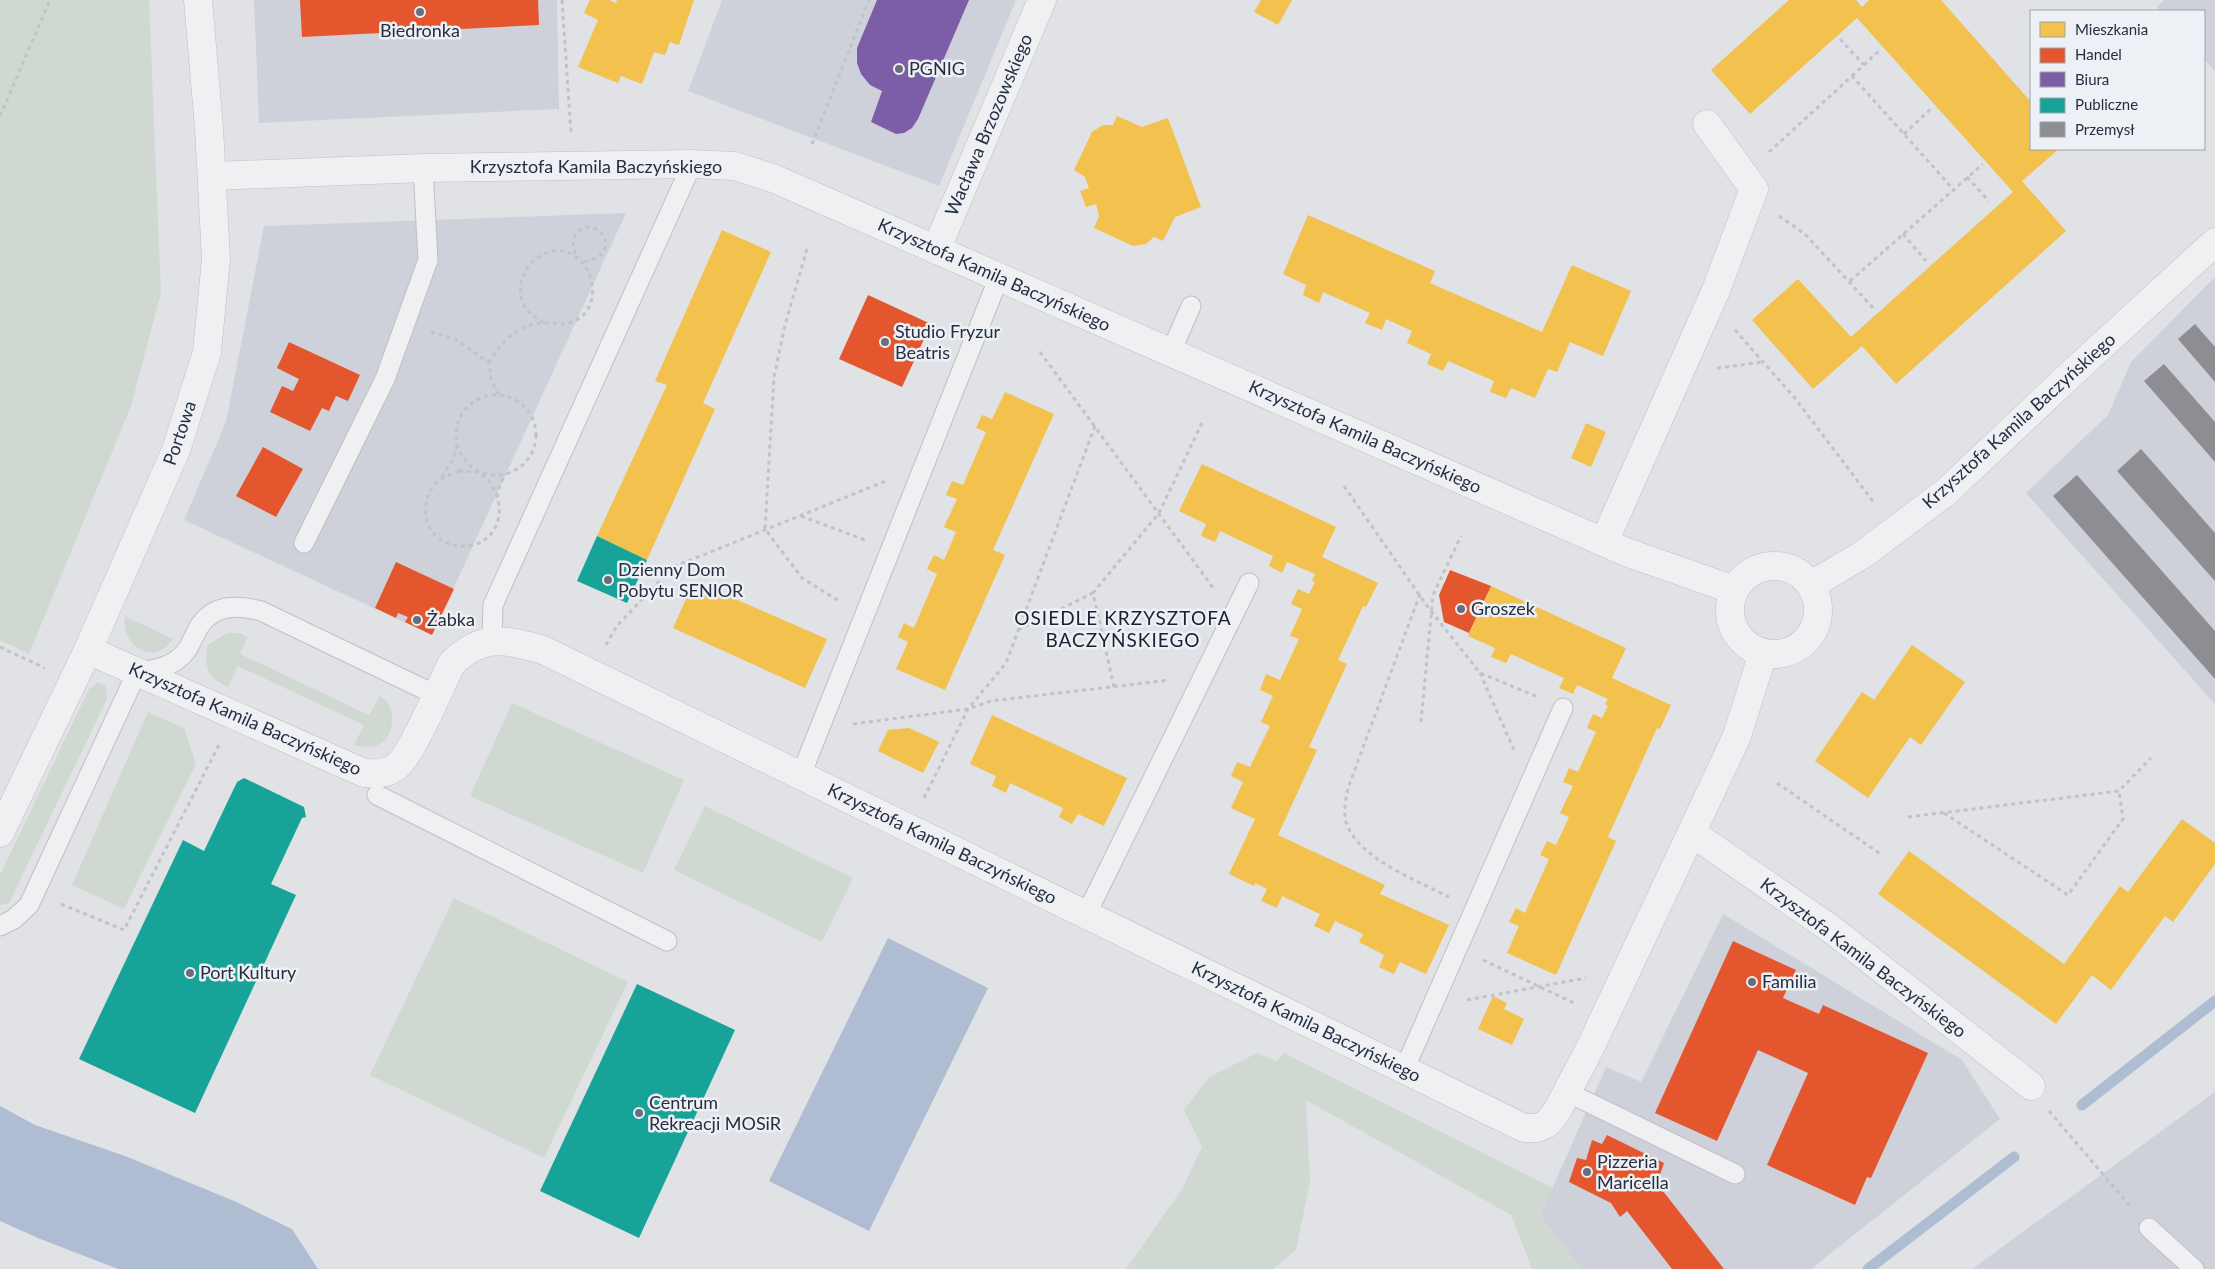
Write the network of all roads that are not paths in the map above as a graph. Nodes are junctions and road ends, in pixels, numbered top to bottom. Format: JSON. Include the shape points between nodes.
{"nodes":[{"id":1,"x":198,"y":0,"type":"edge"},
{"id":2,"x":1042,"y":0,"type":"edge"},
{"id":3,"x":1707,"y":124,"type":"dead end"},
{"id":4,"x":692,"y":164,"type":"junction"},
{"id":5,"x":423,"y":168,"type":"junction"},
{"id":6,"x":212,"y":176,"type":"junction"},
{"id":7,"x":2215,"y":242,"type":"edge"},
{"id":8,"x":936,"y":250,"type":"junction"},
{"id":9,"x":999,"y":277,"type":"junction"},
{"id":10,"x":1191,"y":306,"type":"dead end"},
{"id":11,"x":1170,"y":352,"type":"junction"},
{"id":12,"x":1604,"y":542,"type":"junction"},
{"id":13,"x":304,"y":543,"type":"dead end"},
{"id":14,"x":1249,"y":583,"type":"dead end"},
{"id":15,"x":1811,"y":585,"type":"junction"},
{"id":16,"x":1734,"y":590,"type":"junction"},
{"id":17,"x":492,"y":642,"type":"junction"},
{"id":18,"x":88,"y":650,"type":"junction"},
{"id":19,"x":1764,"y":654,"type":"junction"},
{"id":20,"x":137,"y":672,"type":"junction"},
{"id":21,"x":436,"y":695,"type":"junction"},
{"id":22,"x":1563,"y":708,"type":"road end"},
{"id":23,"x":801,"y":775,"type":"junction"},
{"id":24,"x":377,"y":795,"type":"dead end"},
{"id":25,"x":0,"y":832,"type":"edge"},
{"id":26,"x":1692,"y":833,"type":"junction"},
{"id":27,"x":1086,"y":915,"type":"junction"},
{"id":28,"x":0,"y":926,"type":"edge"},
{"id":29,"x":667,"y":941,"type":"dead end"},
{"id":30,"x":1404,"y":1070,"type":"junction"},
{"id":31,"x":2032,"y":1086,"type":"road end"},
{"id":32,"x":1562,"y":1102,"type":"junction"},
{"id":33,"x":1735,"y":1174,"type":"dead end"},
{"id":34,"x":2149,"y":1228,"type":"road end"},
{"id":35,"x":2194,"y":1269,"type":"edge"}],
"edges":[{"from":1,"to":6,"type":"street","name":"Portowa"},
{"from":2,"to":8,"type":"street","name":"Wacława Brzozowskiego"},
{"from":3,"to":12,"type":"street","via":[[1754,189],[1716,290]]},
{"from":4,"to":5,"type":"street","name":"Krzysztofa Kamila Baczyńskiego"},
{"from":4,"to":8,"type":"street","name":"Krzysztofa Kamila Baczyńskiego","via":[[735,166],[775,180]]},
{"from":4,"to":17,"type":"lane","via":[[492,605]]},
{"from":5,"to":6,"type":"street","name":"Krzysztofa Kamila Baczyńskiego"},
{"from":5,"to":13,"type":"lane","via":[[428,260],[386,379]]},
{"from":6,"to":18,"type":"street","name":"Portowa","via":[[216,259],[207,352],[176,450]]},
{"from":7,"to":15,"type":"street","name":"Krzysztofa Kamila Baczyńskiego","via":[[1946,492],[1862,555]]},
{"from":8,"to":9,"type":"street","name":"Krzysztofa Kamila Baczyńskiego"},
{"from":9,"to":11,"type":"street","name":"Krzysztofa Kamila Baczyńskiego"},
{"from":9,"to":23,"type":"lane"},
{"from":10,"to":11,"type":"lane"},
{"from":11,"to":12,"type":"street","name":"Krzysztofa Kamila Baczyńskiego"},
{"from":12,"to":16,"type":"street","name":"Krzysztofa Kamila Baczyńskiego"},
{"from":14,"to":27,"type":"lane"},
{"from":15,"to":16,"type":"street","via":[[1798,573],[1782,566],[1763,566],[1749,573]]},
{"from":15,"to":19,"type":"street","via":[[1817,599],[1818,616],[1812,633],[1787,652]]},
{"from":16,"to":19,"type":"street","via":[[1730,617],[1737,635],[1748,646]]},
{"from":17,"to":21,"type":"street","name":"Krzysztofa Kamila Baczyńskiego","via":[[463,652],[452,663]]},
{"from":17,"to":23,"type":"street","name":"Krzysztofa Kamila Baczyńskiego","via":[[501,640],[541,649]]},
{"from":18,"to":20,"type":"street","name":"Krzysztofa Kamila Baczyńskiego"},
{"from":18,"to":25,"type":"street","name":"Portowa"},
{"from":19,"to":26,"type":"street","name":"Krzysztofa Kamila Baczyńskiego","via":[[1737,736]]},
{"from":20,"to":21,"type":"lane","via":[[155,670],[175,661],[211,614],[221,608],[241,606],[260,610]]},
{"from":20,"to":21,"type":"street","name":"Krzysztofa Kamila Baczyńskiego","via":[[364,773],[381,774],[398,766],[409,751]]},
{"from":20,"to":28,"type":"lane","via":[[29,905]]},
{"from":22,"to":30,"type":"lane"},
{"from":23,"to":27,"type":"street","name":"Krzysztofa Kamila Baczyńskiego"},
{"from":24,"to":29,"type":"lane"},
{"from":26,"to":31,"type":"street","name":"Krzysztofa Kamila Baczyńskiego","via":[[1831,929]]},
{"from":26,"to":32,"type":"street","name":"Krzysztofa Kamila Baczyńskiego"},
{"from":27,"to":30,"type":"street","name":"Krzysztofa Kamila Baczyńskiego"},
{"from":30,"to":32,"type":"street","name":"Krzysztofa Kamila Baczyńskiego","via":[[1524,1128],[1537,1128],[1548,1123]]},
{"from":32,"to":33,"type":"lane"},
{"from":34,"to":35,"type":"lane"}]}
